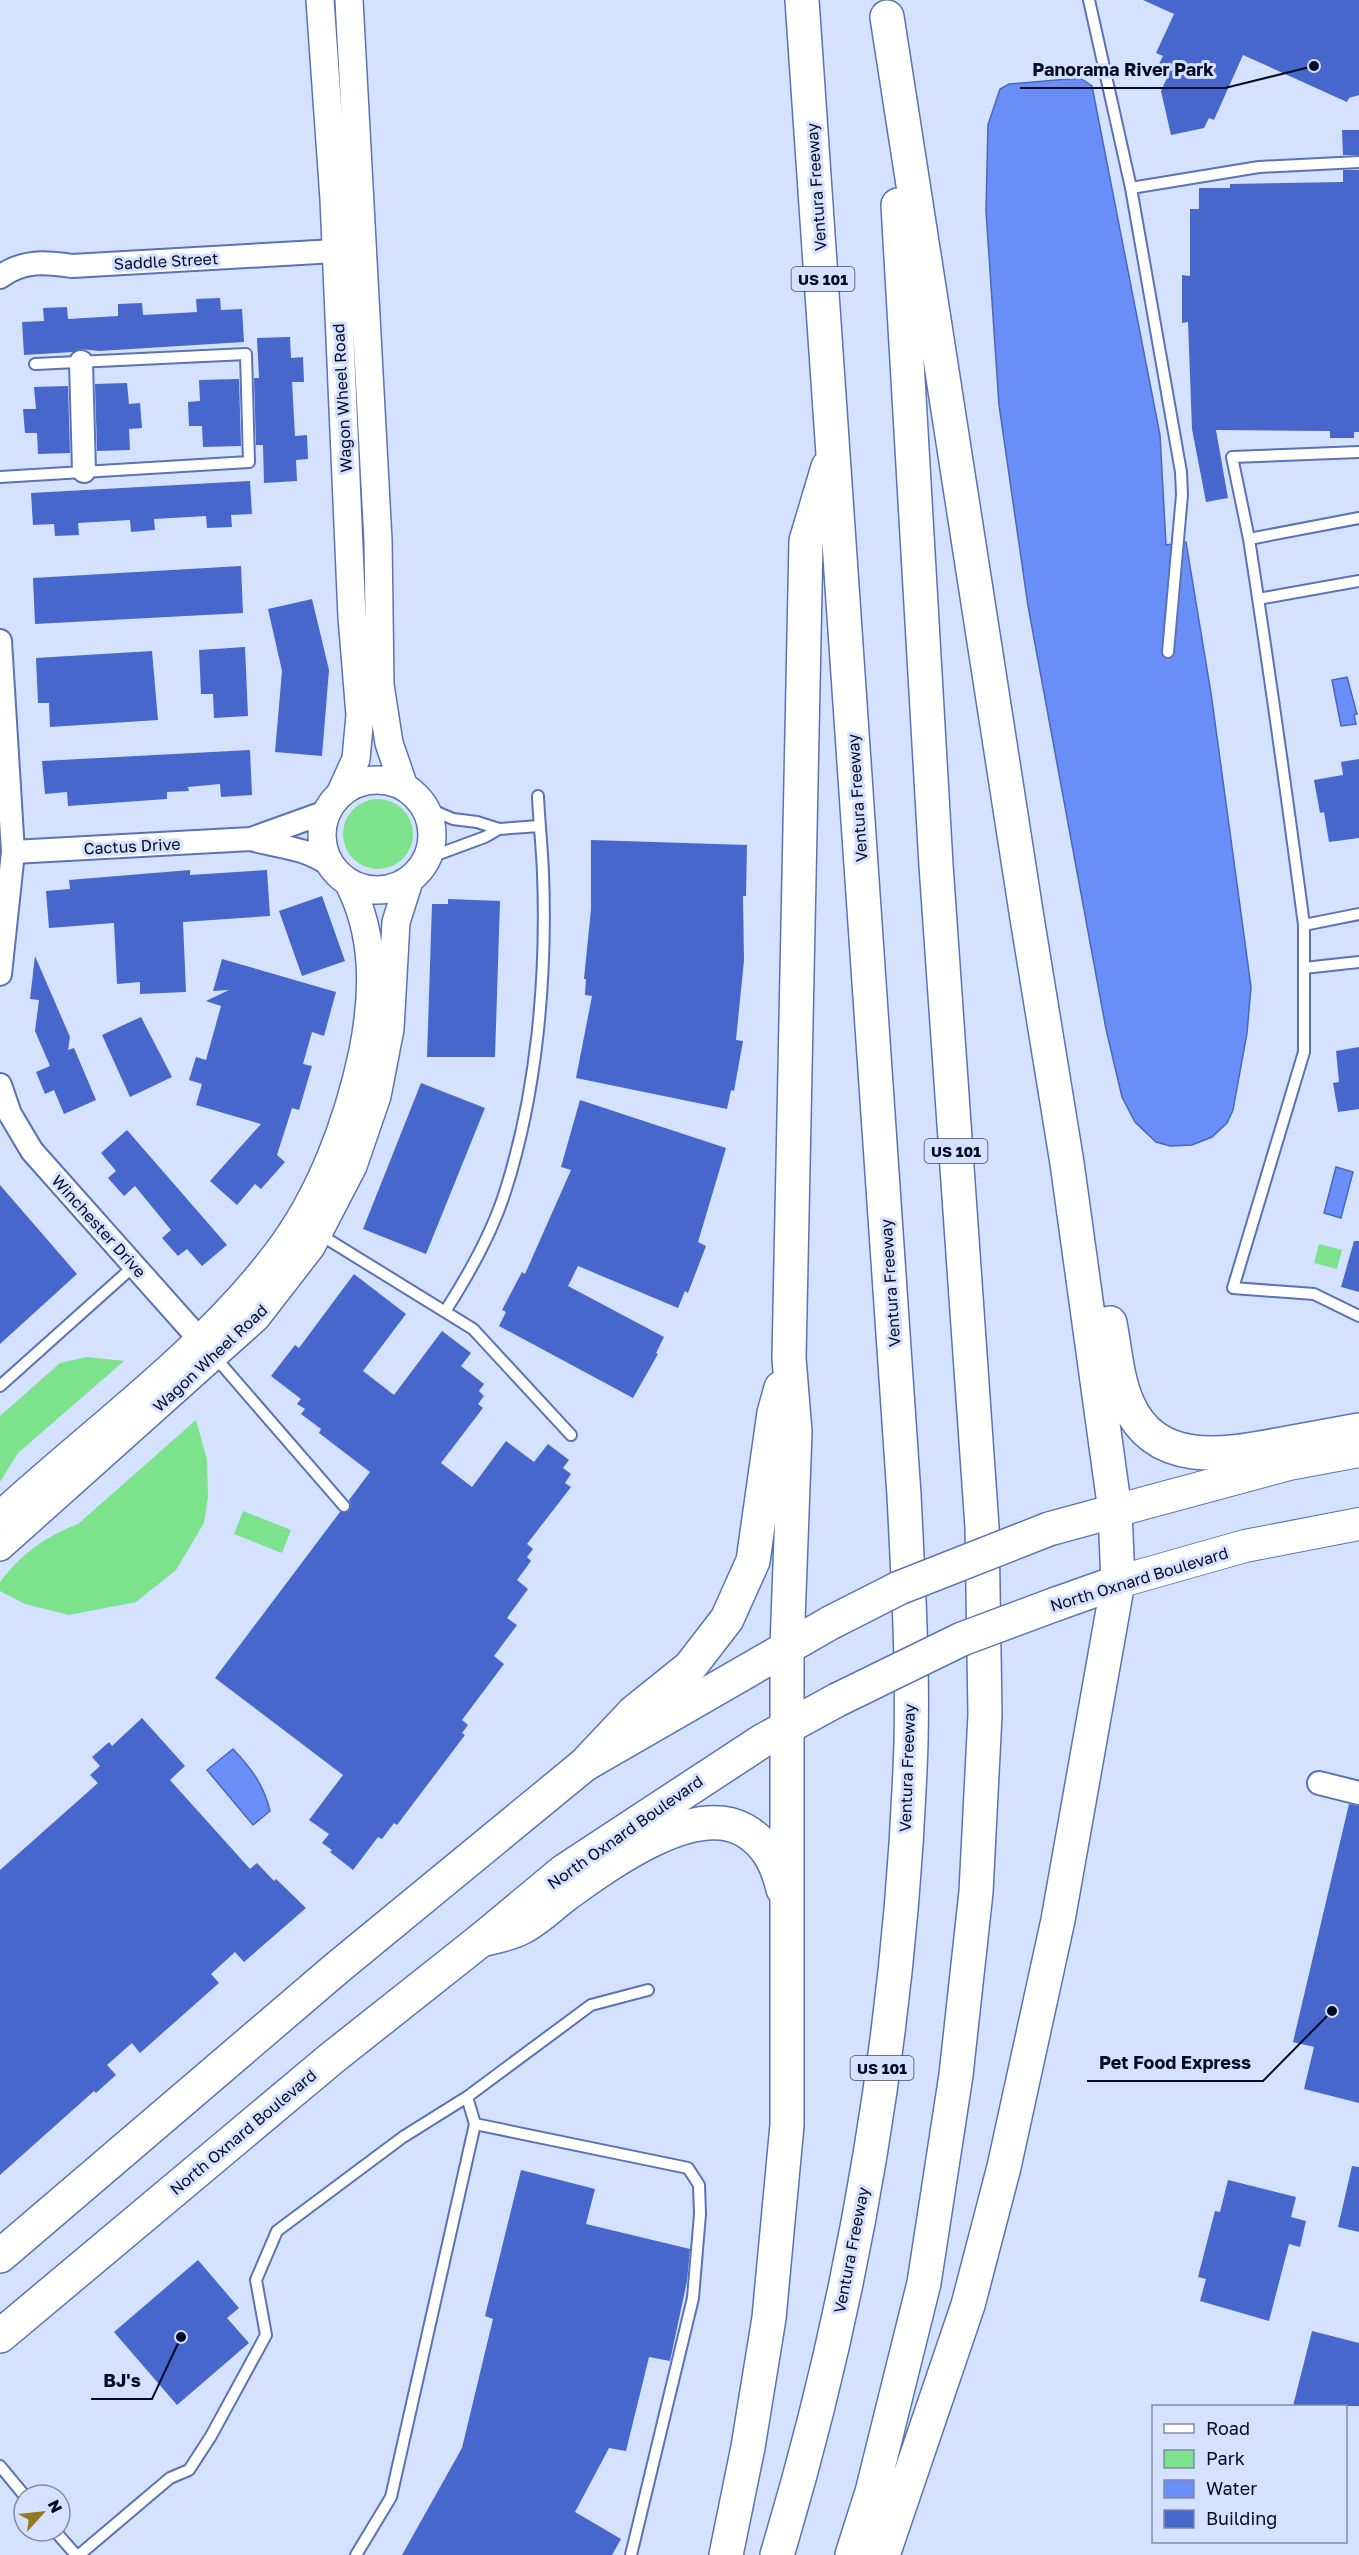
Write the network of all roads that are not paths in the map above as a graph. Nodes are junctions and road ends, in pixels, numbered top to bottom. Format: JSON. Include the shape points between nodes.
{"nodes":[{"id":1,"x":320,"y":0,"type":"edge"},
{"id":2,"x":349,"y":0,"type":"edge"},
{"id":3,"x":802,"y":0,"type":"edge"},
{"id":4,"x":1089,"y":0,"type":"edge"},
{"id":5,"x":886,"y":8,"type":"edge"},
{"id":6,"x":1359,"y":162,"type":"edge"},
{"id":7,"x":1131,"y":188,"type":"junction"},
{"id":8,"x":335,"y":251,"type":"junction"},
{"id":9,"x":0,"y":277,"type":"edge"},
{"id":10,"x":81,"y":362,"type":"junction"},
{"id":11,"x":35,"y":364,"type":"dead end"},
{"id":12,"x":834,"y":445,"type":"junction"},
{"id":13,"x":1359,"y":452,"type":"edge"},
{"id":14,"x":84,"y":471,"type":"junction"},
{"id":15,"x":0,"y":477,"type":"edge"},
{"id":16,"x":1359,"y":518,"type":"edge"},
{"id":17,"x":1250,"y":539,"type":"junction"},
{"id":18,"x":1359,"y":581,"type":"edge"},
{"id":19,"x":1258,"y":599,"type":"junction"},
{"id":20,"x":0,"y":641,"type":"edge"},
{"id":21,"x":1168,"y":652,"type":"dead end"},
{"id":22,"x":404,"y":787,"type":"junction"},
{"id":23,"x":538,"y":796,"type":"dead end"},
{"id":24,"x":334,"y":802,"type":"junction"},
{"id":25,"x":425,"y":807,"type":"junction"},
{"id":26,"x":539,"y":826,"type":"junction"},
{"id":27,"x":499,"y":829,"type":"junction"},
{"id":28,"x":251,"y":839,"type":"junction"},
{"id":29,"x":14,"y":852,"type":"junction"},
{"id":30,"x":428,"y":858,"type":"junction"},
{"id":31,"x":330,"y":865,"type":"junction"},
{"id":32,"x":409,"y":881,"type":"junction"},
{"id":33,"x":349,"y":884,"type":"junction"},
{"id":34,"x":1359,"y":914,"type":"edge"},
{"id":35,"x":1304,"y":925,"type":"junction"},
{"id":36,"x":1359,"y":962,"type":"edge"},
{"id":37,"x":1304,"y":968,"type":"junction"},
{"id":38,"x":0,"y":974,"type":"edge"},
{"id":39,"x":0,"y":1084,"type":"edge"},
{"id":40,"x":1067,"y":1162,"type":"junction"},
{"id":41,"x":319,"y":1234,"type":"junction"},
{"id":42,"x":134,"y":1266,"type":"junction"},
{"id":43,"x":447,"y":1310,"type":"junction"},
{"id":44,"x":1359,"y":1317,"type":"edge"},
{"id":45,"x":207,"y":1348,"type":"junction"},
{"id":46,"x":789,"y":1358,"type":"junction"},
{"id":47,"x":0,"y":1386,"type":"edge"},
{"id":48,"x":1359,"y":1430,"type":"edge"},
{"id":49,"x":571,"y":1435,"type":"dead end"},
{"id":50,"x":1359,"y":1451,"type":"edge"},
{"id":51,"x":344,"y":1506,"type":"dead end"},
{"id":52,"x":1115,"y":1511,"type":"junction"},
{"id":53,"x":0,"y":1515,"type":"edge"},
{"id":54,"x":1359,"y":1524,"type":"edge"},
{"id":55,"x":0,"y":1547,"type":"edge"},
{"id":56,"x":1118,"y":1582,"type":"junction"},
{"id":57,"x":788,"y":1647,"type":"junction"},
{"id":58,"x":789,"y":1726,"type":"junction"},
{"id":59,"x":584,"y":1765,"type":"junction"},
{"id":60,"x":1319,"y":1783,"type":"dead end"},
{"id":61,"x":1359,"y":1793,"type":"edge"},
{"id":62,"x":789,"y":1918,"type":"junction"},
{"id":63,"x":481,"y":1940,"type":"junction"},
{"id":64,"x":648,"y":1990,"type":"dead end"},
{"id":65,"x":467,"y":2097,"type":"junction"},
{"id":66,"x":475,"y":2124,"type":"junction"},
{"id":67,"x":0,"y":2256,"type":"edge"},
{"id":68,"x":0,"y":2336,"type":"edge"},
{"id":69,"x":0,"y":2466,"type":"edge"},
{"id":70,"x":14,"y":2483,"type":"edge"},
{"id":71,"x":66,"y":2543,"type":"edge"},
{"id":72,"x":77,"y":2555,"type":"edge"},
{"id":73,"x":356,"y":2555,"type":"edge"},
{"id":74,"x":631,"y":2555,"type":"edge"},
{"id":75,"x":726,"y":2555,"type":"edge"},
{"id":76,"x":777,"y":2555,"type":"edge"},
{"id":77,"x":852,"y":2555,"type":"edge"},
{"id":78,"x":883,"y":2555,"type":"edge"}],
"edges":[{"from":1,"to":8,"type":"street","name":"Wagon Wheel Road"},
{"from":2,"to":22,"type":"street","name":"Wagon Wheel Road","via":[[378,540],[380,685],[389,743]]},
{"from":3,"to":12,"type":"main road","name":"Ventura Freeway","number":"US 101"},
{"from":4,"to":7,"type":"lane"},
{"from":5,"to":40,"type":"main road"},
{"from":5,"to":77,"type":"main road","number":"US 101","via":[[935,841],[982,1527],[985,1715],[973,1915],[956,2075],[924,2283],[872,2492]]},
{"from":6,"to":7,"type":"lane","via":[[1259,166]]},
{"from":7,"to":21,"type":"lane","via":[[1181,472]]},
{"from":8,"to":9,"type":"street","name":"Saddle Street","via":[[72,266],[30,263],[12,268]]},
{"from":8,"to":24,"type":"street","name":"Wagon Wheel Road","via":[[360,715],[356,759]]},
{"from":10,"to":11,"type":"lane"},
{"from":10,"to":14,"type":"street"},
{"from":10,"to":14,"type":"lane","via":[[246,354],[249,462]]},
{"from":12,"to":46,"type":"main road","via":[[806,541]]},
{"from":12,"to":76,"type":"main road","name":"Ventura Freeway","number":"US 101","via":[[903,1495],[911,1741],[896,1953],[878,2101],[826,2377]]},
{"from":13,"to":17,"type":"lane","via":[[1232,457]]},
{"from":14,"to":15,"type":"lane"},
{"from":16,"to":17,"type":"lane"},
{"from":17,"to":19,"type":"lane"},
{"from":18,"to":19,"type":"lane"},
{"from":19,"to":35,"type":"lane"},
{"from":20,"to":29,"type":"street"},
{"from":22,"to":24,"type":"street","via":[[372,780],[356,784]]},
{"from":22,"to":25,"type":"street"},
{"from":23,"to":26,"type":"lane"},
{"from":24,"to":28,"type":"street","name":"Cactus Drive"},
{"from":24,"to":31,"type":"street","via":[[322,830],[323,848]]},
{"from":25,"to":27,"type":"lane","via":[[453,819]]},
{"from":25,"to":30,"type":"street","via":[[432,841]]},
{"from":26,"to":27,"type":"lane"},
{"from":26,"to":43,"type":"lane","via":[[542,967],[532,1080],[520,1139],[495,1217]]},
{"from":27,"to":30,"type":"lane"},
{"from":28,"to":29,"type":"street","name":"Cactus Drive"},
{"from":28,"to":31,"type":"street","name":"Cactus Drive","via":[[302,849]]},
{"from":29,"to":38,"type":"street"},
{"from":30,"to":32,"type":"street"},
{"from":31,"to":33,"type":"street"},
{"from":32,"to":33,"type":"street","via":[[380,891]]},
{"from":32,"to":41,"type":"street","name":"Wagon Wheel Road","via":[[396,922],[390,1029],[377,1096],[352,1167]]},
{"from":33,"to":45,"type":"street","name":"Wagon Wheel Road","via":[[366,924],[371,974],[366,1032],[347,1109],[321,1179],[278,1253],[239,1299]]},
{"from":34,"to":35,"type":"lane"},
{"from":35,"to":37,"type":"lane"},
{"from":36,"to":37,"type":"lane"},
{"from":37,"to":44,"type":"lane","via":[[1304,1052],[1233,1288],[1314,1294]]},
{"from":39,"to":42,"type":"street","name":"Winchester Drive","via":[[10,1114],[32,1150]]},
{"from":40,"to":48,"type":"main road","via":[[1089,1220],[1124,1393],[1146,1430],[1156,1439],[1184,1451],[1226,1455]]},
{"from":40,"to":52,"type":"main road"},
{"from":41,"to":43,"type":"lane"},
{"from":41,"to":45,"type":"street","name":"Wagon Wheel Road","via":[[263,1310]]},
{"from":42,"to":45,"type":"street","name":"Winchester Drive"},
{"from":42,"to":47,"type":"lane"},
{"from":43,"to":49,"type":"lane","via":[[485,1339]]},
{"from":45,"to":51,"type":"lane"},
{"from":45,"to":53,"type":"street","name":"Wagon Wheel Road"},
{"from":45,"to":55,"type":"street","name":"Wagon Wheel Road"},
{"from":46,"to":57,"type":"main road","via":[[795,1432]]},
{"from":46,"to":59,"type":"main road","via":[[774,1413],[753,1561],[727,1619],[690,1667],[634,1712]]},
{"from":50,"to":52,"type":"main road","via":[[1289,1464]]},
{"from":52,"to":56,"type":"main road"},
{"from":52,"to":57,"type":"main road","bridge":true,"via":[[1049,1529],[900,1588]]},
{"from":54,"to":56,"type":"main road","name":"North Oxnard Boulevard","via":[[1245,1546]]},
{"from":56,"to":58,"type":"main road","name":"North Oxnard Boulevard","bridge":true,"via":[[962,1640]]},
{"from":56,"to":78,"type":"main road","via":[[1058,1920],[1004,2167],[968,2305]]},
{"from":57,"to":58,"type":"main road"},
{"from":57,"to":59,"type":"main road"},
{"from":58,"to":62,"type":"main road"},
{"from":58,"to":63,"type":"main road","name":"North Oxnard Boulevard","via":[[658,1806],[564,1871]]},
{"from":59,"to":67,"type":"main road","via":[[337,1968]]},
{"from":60,"to":61,"type":"street"},
{"from":62,"to":63,"type":"main road","via":[[770,1852],[753,1835],[733,1824],[702,1822],[662,1836],[613,1863],[521,1928]]},
{"from":62,"to":75,"type":"main road","via":[[787,2125],[771,2295],[748,2446]]},
{"from":63,"to":68,"type":"main road","name":"North Oxnard Boulevard","via":[[332,2058]]},
{"from":64,"to":65,"type":"lane","via":[[591,2005]]},
{"from":65,"to":66,"type":"lane"},
{"from":65,"to":72,"type":"lane","via":[[403,2137],[278,2231],[256,2280],[266,2335],[211,2436],[189,2470],[170,2478]]},
{"from":66,"to":73,"type":"lane","via":[[391,2497]]},
{"from":66,"to":74,"type":"lane","via":[[688,2168],[699,2184],[693,2298]]},
{"from":69,"to":70,"type":"lane"},
{"from":71,"to":72,"type":"lane"}]}
